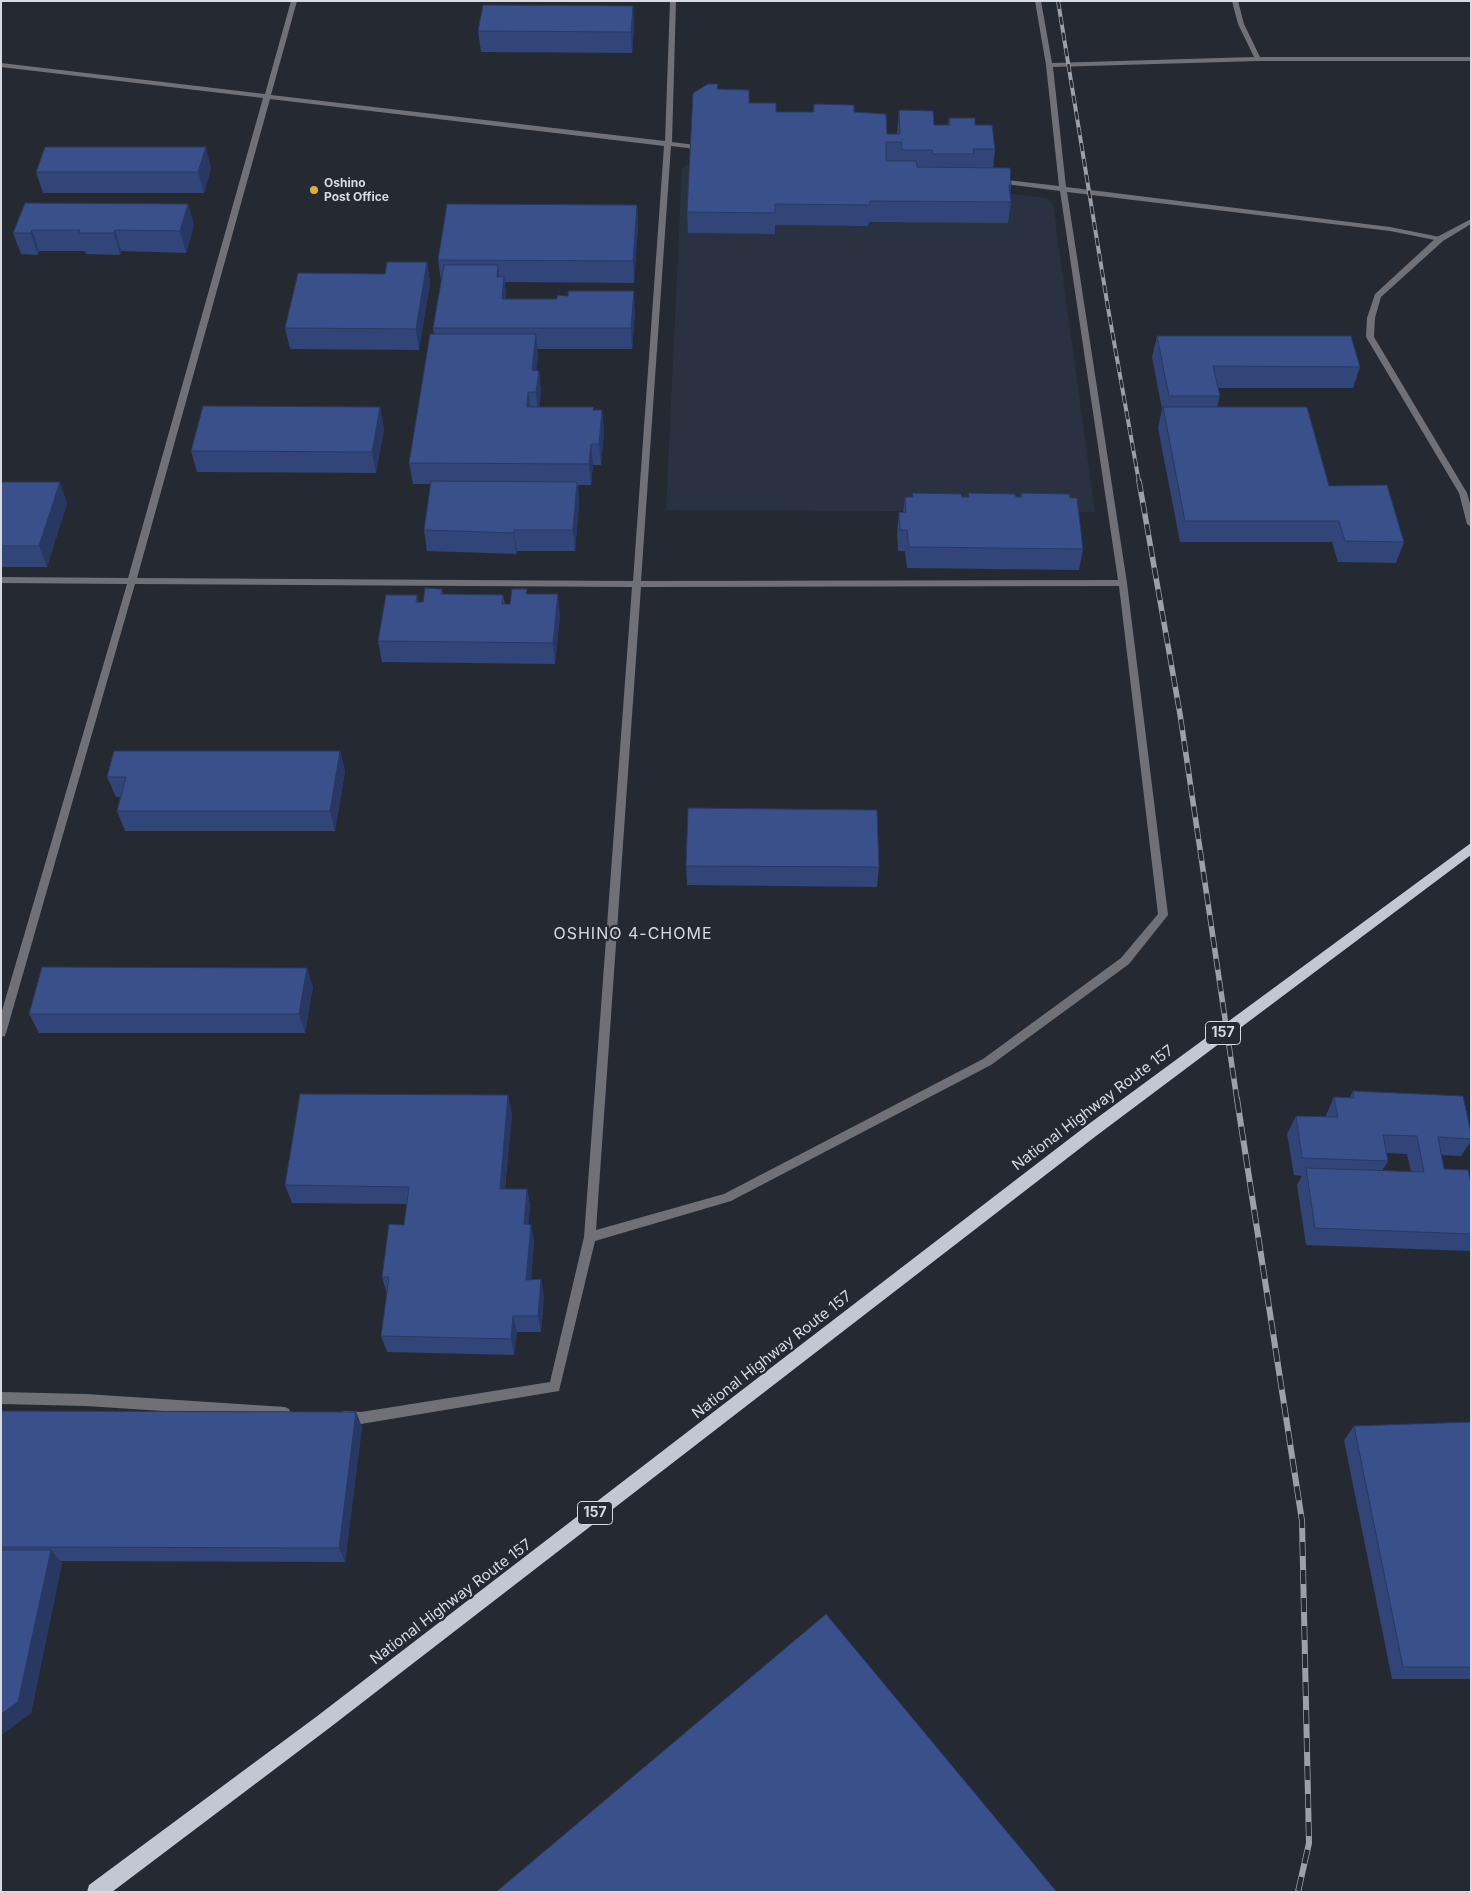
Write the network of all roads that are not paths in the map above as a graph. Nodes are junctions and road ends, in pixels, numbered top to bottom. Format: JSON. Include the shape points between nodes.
{"nodes":[{"id":1,"x":294,"y":1,"type":"edge"},
{"id":2,"x":673,"y":1,"type":"edge"},
{"id":3,"x":1038,"y":1,"type":"edge"},
{"id":4,"x":1235,"y":1,"type":"edge"},
{"id":5,"x":1258,"y":59,"type":"junction"},
{"id":6,"x":1471,"y":59,"type":"edge"},
{"id":7,"x":1,"y":65,"type":"edge"},
{"id":8,"x":1049,"y":65,"type":"junction"},
{"id":9,"x":267,"y":97,"type":"junction"},
{"id":10,"x":668,"y":144,"type":"junction"},
{"id":11,"x":707,"y":148,"type":"edge"},
{"id":12,"x":994,"y":181,"type":"edge"},
{"id":13,"x":1063,"y":189,"type":"junction"},
{"id":14,"x":1471,"y":221,"type":"edge"},
{"id":15,"x":1440,"y":239,"type":"junction"},
{"id":16,"x":1471,"y":524,"type":"edge"},
{"id":17,"x":1,"y":580,"type":"edge"},
{"id":18,"x":132,"y":580,"type":"junction"},
{"id":19,"x":1123,"y":583,"type":"junction"},
{"id":20,"x":638,"y":584,"type":"junction"},
{"id":21,"x":1471,"y":848,"type":"edge"},
{"id":22,"x":1455,"y":860,"type":"joint"},
{"id":23,"x":1355,"y":936,"type":"joint"},
{"id":24,"x":1,"y":1033,"type":"edge"},
{"id":25,"x":590,"y":1236,"type":"junction"},
{"id":26,"x":1,"y":1398,"type":"edge"},
{"id":27,"x":292,"y":1413,"type":"edge"},
{"id":28,"x":331,"y":1416,"type":"edge"},
{"id":29,"x":96,"y":1892,"type":"edge"}],
"edges":[{"from":1,"to":9,"type":"street"},
{"from":2,"to":10,"type":"street"},
{"from":3,"to":8,"type":"street"},
{"from":4,"to":5,"type":"street","via":[[1241,24]]},
{"from":5,"to":6,"type":"street"},
{"from":5,"to":8,"type":"street"},
{"from":7,"to":9,"type":"street"},
{"from":8,"to":13,"type":"street"},
{"from":9,"to":10,"type":"street"},
{"from":9,"to":18,"type":"street"},
{"from":10,"to":11,"type":"street"},
{"from":10,"to":20,"type":"street"},
{"from":12,"to":13,"type":"street"},
{"from":13,"to":15,"type":"street","via":[[1390,229]]},
{"from":13,"to":19,"type":"street"},
{"from":14,"to":15,"type":"street"},
{"from":15,"to":16,"type":"street","via":[[1378,296],[1371,318],[1370,337],[1463,493]]},
{"from":17,"to":18,"type":"street"},
{"from":18,"to":20,"type":"street"},
{"from":18,"to":24,"type":"street"},
{"from":19,"to":20,"type":"street"},
{"from":19,"to":25,"type":"street","via":[[1163,915],[1125,962],[987,1062],[726,1198]]},
{"from":20,"to":25,"type":"street"},
{"from":21,"to":22,"type":"highway","name":"National Highway Route 157","number":"157"},
{"from":22,"to":23,"type":"highway","name":"National Highway Route 157","number":"157"},
{"from":23,"to":29,"type":"highway","name":"National Highway Route 157","number":"157","via":[[1091,1131],[330,1717]]},
{"from":25,"to":28,"type":"street","via":[[555,1387],[361,1418]]},
{"from":26,"to":27,"type":"street"}]}
